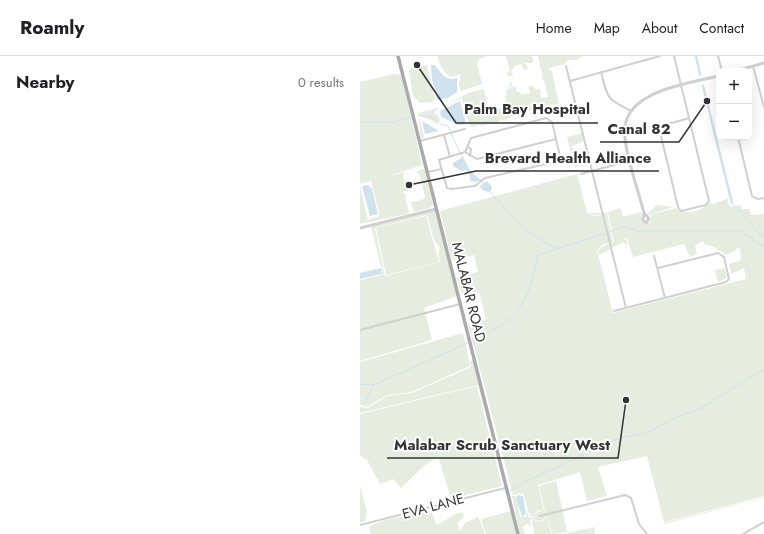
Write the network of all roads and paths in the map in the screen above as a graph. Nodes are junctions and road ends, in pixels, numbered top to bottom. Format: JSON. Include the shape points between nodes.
{"nodes":[{"id":1,"x":398,"y":56,"type":"edge"},
{"id":2,"x":660,"y":56,"type":"edge"},
{"id":3,"x":674,"y":56,"type":"edge"},
{"id":4,"x":718,"y":56,"type":"edge"},
{"id":5,"x":764,"y":64,"type":"edge"},
{"id":6,"x":566,"y":66,"type":"dead end"},
{"id":7,"x":754,"y":66,"type":"junction"},
{"id":8,"x":721,"y":68,"type":"edge"},
{"id":9,"x":747,"y":68,"type":"edge"},
{"id":10,"x":601,"y":72,"type":"junction"},
{"id":11,"x":716,"y":77,"type":"edge"},
{"id":12,"x":570,"y":80,"type":"junction"},
{"id":13,"x":682,"y":85,"type":"junction"},
{"id":14,"x":763,"y":100,"type":"edge"},
{"id":15,"x":764,"y":108,"type":"edge"},
{"id":16,"x":631,"y":111,"type":"junction"},
{"id":17,"x":689,"y":118,"type":"junction"},
{"id":18,"x":465,"y":129,"type":"dead end"},
{"id":19,"x":444,"y":135,"type":"junction"},
{"id":20,"x":556,"y":139,"type":"junction"},
{"id":21,"x":739,"y":140,"type":"edge"},
{"id":22,"x":419,"y":141,"type":"junction"},
{"id":23,"x":468,"y":147,"type":"junction"},
{"id":24,"x":465,"y":152,"type":"junction"},
{"id":25,"x":470,"y":156,"type":"junction"},
{"id":26,"x":450,"y":157,"type":"junction"},
{"id":27,"x":631,"y":161,"type":"junction"},
{"id":28,"x":442,"y":169,"type":"junction"},
{"id":29,"x":592,"y":171,"type":"junction"},
{"id":30,"x":427,"y":172,"type":"junction"},
{"id":31,"x":581,"y":174,"type":"dead end"},
{"id":32,"x":764,"y":198,"type":"edge"},
{"id":33,"x":436,"y":209,"type":"junction"},
{"id":34,"x":644,"y":213,"type":"dead end"},
{"id":35,"x":360,"y":228,"type":"edge"},
{"id":36,"x":654,"y":256,"type":"dead end"},
{"id":37,"x":658,"y":268,"type":"junction"},
{"id":38,"x":665,"y":298,"type":"junction"},
{"id":39,"x":460,"y":304,"type":"junction"},
{"id":40,"x":626,"y":308,"type":"junction"},
{"id":41,"x":614,"y":311,"type":"dead end"},
{"id":42,"x":360,"y":330,"type":"edge"},
{"id":43,"x":507,"y":487,"type":"junction"},
{"id":44,"x":540,"y":516,"type":"dead end"},
{"id":45,"x":764,"y":522,"type":"edge"},
{"id":46,"x":360,"y":525,"type":"edge"},
{"id":47,"x":518,"y":534,"type":"edge"},
{"id":48,"x":647,"y":534,"type":"edge"},
{"id":49,"x":743,"y":534,"type":"edge"}],
"edges":[{"from":1,"to":22,"type":"main road","name":"MALABAR ROAD"},
{"from":2,"to":10,"type":"street"},
{"from":3,"to":13,"type":"street"},
{"from":4,"to":8,"type":"street"},
{"from":5,"to":7,"type":"street"},
{"from":6,"to":12,"type":"street"},
{"from":7,"to":9,"type":"street"},
{"from":7,"to":14,"type":"street"},
{"from":10,"to":12,"type":"street"},
{"from":10,"to":16,"type":"street","via":[[607,96],[611,101]]},
{"from":11,"to":13,"type":"street"},
{"from":12,"to":29,"type":"street"},
{"from":13,"to":16,"type":"street","via":[[654,93],[639,101]]},
{"from":13,"to":17,"type":"street"},
{"from":14,"to":15,"type":"street"},
{"from":16,"to":27,"type":"street","via":[[625,127]]},
{"from":17,"to":17,"type":"street","via":[[709,200],[706,205],[681,211],[660,132],[665,126]]},
{"from":18,"to":19,"type":"street"},
{"from":19,"to":22,"type":"street"},
{"from":19,"to":26,"type":"street"},
{"from":20,"to":23,"type":"street","via":[[552,122],[546,118],[472,138]]},
{"from":20,"to":25,"type":"street","via":[[477,159]]},
{"from":20,"to":28,"type":"street","via":[[560,156],[558,162],[482,181],[472,186],[448,189]]},
{"from":21,"to":32,"type":"street","via":[[754,198]]},
{"from":22,"to":30,"type":"main road","name":"MALABAR ROAD"},
{"from":23,"to":24,"type":"street"},
{"from":23,"to":25,"type":"street","via":[[471,149]]},
{"from":24,"to":25,"type":"street"},
{"from":24,"to":26,"type":"street"},
{"from":26,"to":28,"type":"street","via":[[439,160]]},
{"from":27,"to":29,"type":"street"},
{"from":27,"to":34,"type":"street"},
{"from":28,"to":30,"type":"street"},
{"from":29,"to":31,"type":"street"},
{"from":29,"to":40,"type":"street"},
{"from":30,"to":33,"type":"main road","name":"MALABAR ROAD"},
{"from":33,"to":35,"type":"street"},
{"from":33,"to":39,"type":"main road","name":"MALABAR ROAD"},
{"from":36,"to":37,"type":"street"},
{"from":37,"to":38,"type":"street"},
{"from":37,"to":38,"type":"street","via":[[718,253],[725,260],[729,277],[728,280]]},
{"from":38,"to":40,"type":"street"},
{"from":39,"to":42,"type":"street"},
{"from":39,"to":43,"type":"main road","name":"MALABAR ROAD"},
{"from":40,"to":41,"type":"street"},
{"from":43,"to":46,"type":"street","name":"EVA LANE"},
{"from":43,"to":47,"type":"main road","name":"MALABAR ROAD"},
{"from":44,"to":48,"type":"street","via":[[624,495],[631,498],[639,524]]},
{"from":45,"to":49,"type":"street"}]}
